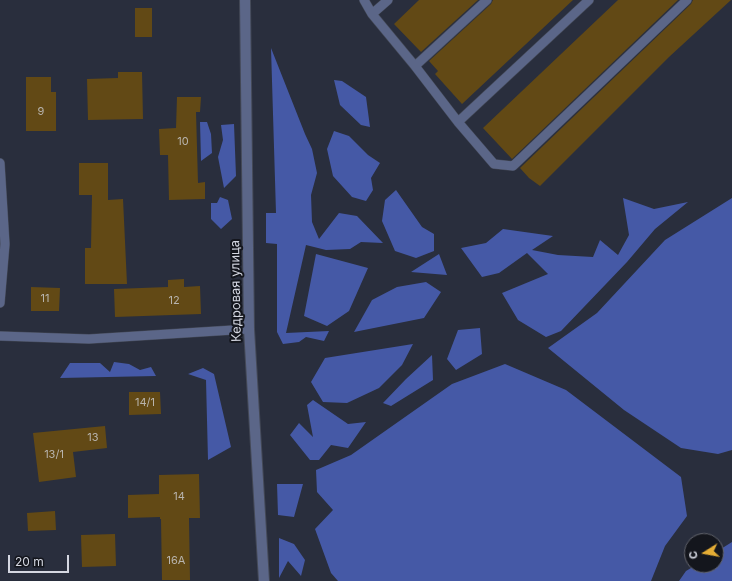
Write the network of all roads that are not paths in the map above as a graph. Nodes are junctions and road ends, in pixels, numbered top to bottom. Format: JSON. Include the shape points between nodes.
{"nodes":[{"id":1,"x":245,"y":0,"type":"edge"},
{"id":2,"x":364,"y":0,"type":"edge"},
{"id":3,"x":388,"y":0,"type":"edge"},
{"id":4,"x":487,"y":0,"type":"edge"},
{"id":5,"x":589,"y":0,"type":"edge"},
{"id":6,"x":687,"y":0,"type":"edge"},
{"id":7,"x":372,"y":14,"type":"junction"},
{"id":8,"x":416,"y":66,"type":"junction"},
{"id":9,"x":458,"y":122,"type":"junction"},
{"id":10,"x":0,"y":163,"type":"edge"},
{"id":11,"x":0,"y":303,"type":"edge"},
{"id":12,"x":249,"y":330,"type":"junction"},
{"id":13,"x":0,"y":336,"type":"edge"},
{"id":14,"x":264,"y":581,"type":"edge"}],
"edges":[{"from":1,"to":12,"type":"street","name":"Кедровая улица"},
{"from":2,"to":7,"type":"lane"},
{"from":3,"to":7,"type":"lane"},
{"from":4,"to":8,"type":"lane"},
{"from":5,"to":9,"type":"lane"},
{"from":6,"to":9,"type":"lane","via":[[513,166],[494,164]]},
{"from":7,"to":8,"type":"lane"},
{"from":8,"to":9,"type":"lane"},
{"from":10,"to":11,"type":"lane","via":[[5,244]]},
{"from":12,"to":13,"type":"lane","via":[[89,339]]},
{"from":12,"to":14,"type":"street","name":"Кедровая улица"}]}
